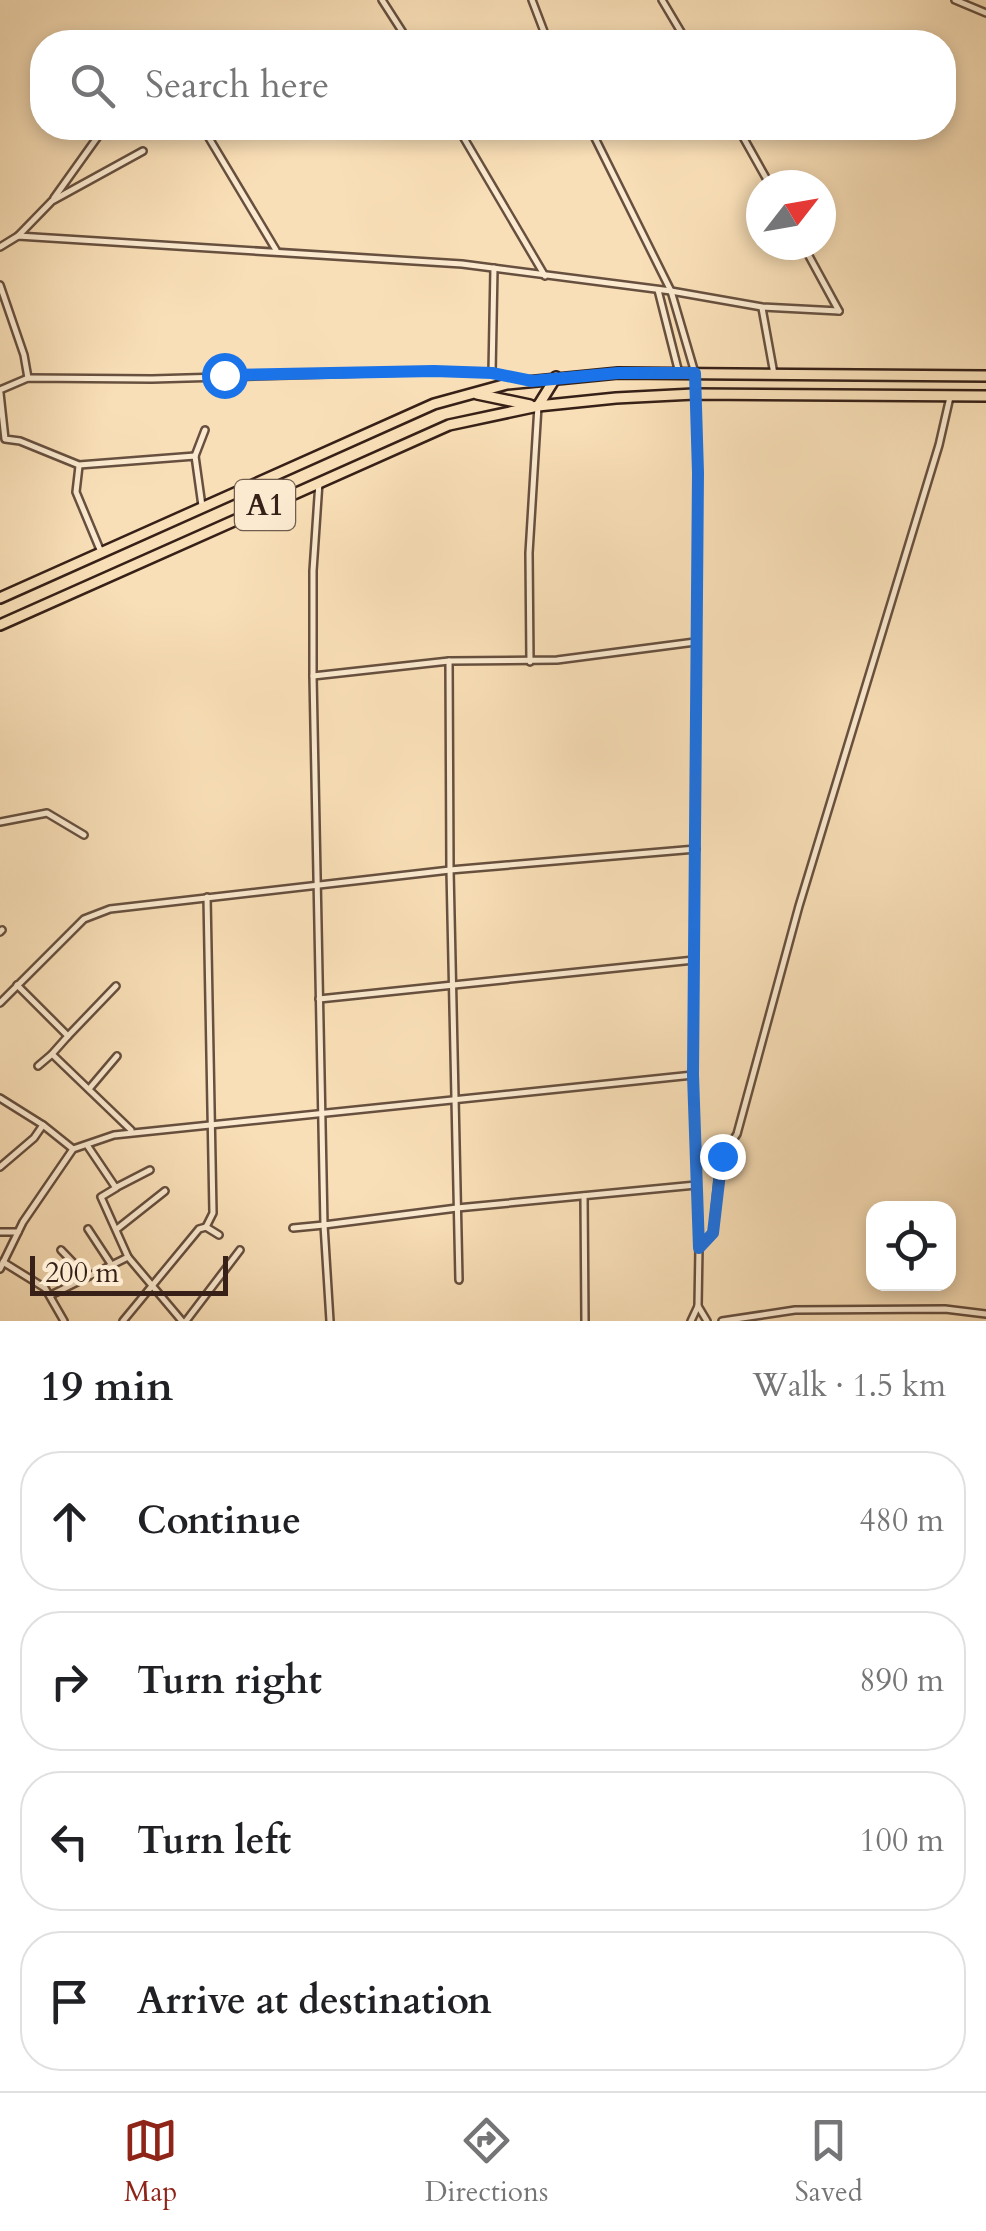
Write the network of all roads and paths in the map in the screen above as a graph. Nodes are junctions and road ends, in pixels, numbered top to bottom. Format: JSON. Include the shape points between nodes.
{"nodes":[{"id":1,"x":382,"y":0,"type":"edge"},
{"id":2,"x":532,"y":0,"type":"edge"},
{"id":3,"x":662,"y":0,"type":"edge"},
{"id":4,"x":955,"y":0,"type":"edge"},
{"id":5,"x":986,"y":13,"type":"edge"},
{"id":6,"x":401,"y":30,"type":"edge"},
{"id":7,"x":543,"y":30,"type":"edge"},
{"id":8,"x":680,"y":30,"type":"edge"},
{"id":9,"x":95,"y":140,"type":"edge"},
{"id":10,"x":210,"y":140,"type":"edge"},
{"id":11,"x":465,"y":140,"type":"edge"},
{"id":12,"x":596,"y":140,"type":"edge"},
{"id":13,"x":745,"y":140,"type":"edge"},
{"id":14,"x":143,"y":151,"type":"dead end"},
{"id":15,"x":762,"y":170,"type":"edge"},
{"id":16,"x":52,"y":201,"type":"junction"},
{"id":17,"x":18,"y":236,"type":"junction"},
{"id":18,"x":0,"y":247,"type":"edge"},
{"id":19,"x":276,"y":250,"type":"junction"},
{"id":20,"x":811,"y":260,"type":"edge"},
{"id":21,"x":494,"y":268,"type":"junction"},
{"id":22,"x":544,"y":276,"type":"junction"},
{"id":23,"x":0,"y":285,"type":"edge"},
{"id":24,"x":658,"y":290,"type":"junction"},
{"id":25,"x":671,"y":291,"type":"junction"},
{"id":26,"x":762,"y":307,"type":"junction"},
{"id":27,"x":492,"y":373,"type":"junction"},
{"id":28,"x":679,"y":373,"type":"junction"},
{"id":29,"x":695,"y":373,"type":"junction"},
{"id":30,"x":774,"y":374,"type":"junction"},
{"id":31,"x":986,"y":376,"type":"edge"},
{"id":32,"x":28,"y":378,"type":"junction"},
{"id":33,"x":556,"y":378,"type":"junction"},
{"id":34,"x":532,"y":381,"type":"junction"},
{"id":35,"x":0,"y":392,"type":"edge"},
{"id":36,"x":469,"y":393,"type":"junction"},
{"id":37,"x":694,"y":394,"type":"junction"},
{"id":38,"x":950,"y":396,"type":"junction"},
{"id":39,"x":986,"y":396,"type":"edge"},
{"id":40,"x":538,"y":406,"type":"junction"},
{"id":41,"x":206,"y":430,"type":"dead end"},
{"id":42,"x":194,"y":456,"type":"junction"},
{"id":43,"x":79,"y":465,"type":"junction"},
{"id":44,"x":319,"y":482,"type":"junction"},
{"id":45,"x":202,"y":508,"type":"junction"},
{"id":46,"x":101,"y":552,"type":"junction"},
{"id":47,"x":0,"y":598,"type":"edge"},
{"id":48,"x":0,"y":625,"type":"edge"},
{"id":49,"x":696,"y":642,"type":"junction"},
{"id":50,"x":449,"y":661,"type":"junction"},
{"id":51,"x":530,"y":662,"type":"junction"},
{"id":52,"x":313,"y":676,"type":"junction"},
{"id":53,"x":0,"y":822,"type":"edge"},
{"id":54,"x":84,"y":835,"type":"dead end"},
{"id":55,"x":696,"y":849,"type":"junction"},
{"id":56,"x":450,"y":870,"type":"junction"},
{"id":57,"x":320,"y":886,"type":"junction"},
{"id":58,"x":207,"y":897,"type":"junction"},
{"id":59,"x":694,"y":960,"type":"junction"},
{"id":60,"x":17,"y":985,"type":"junction"},
{"id":61,"x":116,"y":986,"type":"dead end"},
{"id":62,"x":453,"y":986,"type":"junction"},
{"id":63,"x":319,"y":1000,"type":"junction"},
{"id":64,"x":0,"y":1003,"type":"edge"},
{"id":65,"x":68,"y":1036,"type":"junction"},
{"id":66,"x":52,"y":1054,"type":"junction"},
{"id":67,"x":117,"y":1056,"type":"dead end"},
{"id":68,"x":38,"y":1066,"type":"dead end"},
{"id":69,"x":693,"y":1075,"type":"junction"},
{"id":70,"x":89,"y":1089,"type":"junction"},
{"id":71,"x":0,"y":1098,"type":"edge"},
{"id":72,"x":454,"y":1098,"type":"junction"},
{"id":73,"x":322,"y":1112,"type":"junction"},
{"id":74,"x":212,"y":1123,"type":"junction"},
{"id":75,"x":43,"y":1125,"type":"junction"},
{"id":76,"x":132,"y":1131,"type":"junction"},
{"id":77,"x":86,"y":1145,"type":"junction"},
{"id":78,"x":73,"y":1148,"type":"junction"},
{"id":79,"x":0,"y":1167,"type":"edge"},
{"id":80,"x":150,"y":1170,"type":"dead end"},
{"id":81,"x":696,"y":1185,"type":"junction"},
{"id":82,"x":116,"y":1188,"type":"junction"},
{"id":83,"x":165,"y":1191,"type":"dead end"},
{"id":84,"x":584,"y":1196,"type":"junction"},
{"id":85,"x":457,"y":1208,"type":"junction"},
{"id":86,"x":324,"y":1224,"type":"junction"},
{"id":87,"x":206,"y":1227,"type":"junction"},
{"id":88,"x":293,"y":1228,"type":"dead end"},
{"id":89,"x":88,"y":1229,"type":"dead end"},
{"id":90,"x":117,"y":1229,"type":"junction"},
{"id":91,"x":0,"y":1232,"type":"edge"},
{"id":92,"x":18,"y":1232,"type":"junction"},
{"id":93,"x":219,"y":1236,"type":"dead end"},
{"id":94,"x":699,"y":1248,"type":"junction"},
{"id":95,"x":61,"y":1250,"type":"dead end"},
{"id":96,"x":240,"y":1250,"type":"dead end"},
{"id":97,"x":128,"y":1256,"type":"junction"},
{"id":98,"x":111,"y":1264,"type":"junction"},
{"id":99,"x":2,"y":1266,"type":"edge"},
{"id":100,"x":87,"y":1277,"type":"junction"},
{"id":101,"x":460,"y":1280,"type":"dead end"},
{"id":102,"x":152,"y":1287,"type":"junction"},
{"id":103,"x":52,"y":1295,"type":"junction"},
{"id":104,"x":698,"y":1306,"type":"junction"},
{"id":105,"x":986,"y":1314,"type":"edge"},
{"id":106,"x":64,"y":1321,"type":"edge"},
{"id":107,"x":123,"y":1321,"type":"edge"},
{"id":108,"x":184,"y":1321,"type":"edge"},
{"id":109,"x":330,"y":1321,"type":"edge"},
{"id":110,"x":585,"y":1321,"type":"edge"},
{"id":111,"x":691,"y":1321,"type":"edge"},
{"id":112,"x":707,"y":1321,"type":"edge"},
{"id":113,"x":722,"y":1321,"type":"edge"}],
"edges":[{"from":1,"to":6,"type":"street"},
{"from":2,"to":7,"type":"street"},
{"from":3,"to":8,"type":"street"},
{"from":4,"to":5,"type":"street"},
{"from":9,"to":16,"type":"street"},
{"from":10,"to":19,"type":"street"},
{"from":11,"to":22,"type":"street"},
{"from":12,"to":25,"type":"street"},
{"from":13,"to":15,"type":"street"},
{"from":14,"to":16,"type":"street"},
{"from":16,"to":17,"type":"street"},
{"from":17,"to":18,"type":"street"},
{"from":17,"to":19,"type":"street"},
{"from":19,"to":21,"type":"street"},
{"from":20,"to":26,"type":"street","via":[[839,310]]},
{"from":21,"to":22,"type":"street"},
{"from":21,"to":27,"type":"street"},
{"from":22,"to":24,"type":"street"},
{"from":23,"to":32,"type":"street"},
{"from":24,"to":25,"type":"street"},
{"from":24,"to":28,"type":"street"},
{"from":25,"to":26,"type":"street"},
{"from":25,"to":29,"type":"street"},
{"from":26,"to":30,"type":"street"},
{"from":27,"to":32,"type":"street"},
{"from":27,"to":34,"type":"street"},
{"from":28,"to":29,"type":"main road","number":"A1"},
{"from":28,"to":33,"type":"main road","number":"A1"},
{"from":29,"to":30,"type":"main road","number":"A1"},
{"from":29,"to":37,"type":"street"},
{"from":30,"to":31,"type":"main road","number":"A1"},
{"from":32,"to":35,"type":"street"},
{"from":33,"to":34,"type":"main road","number":"A1"},
{"from":33,"to":40,"type":"main road"},
{"from":34,"to":36,"type":"main road","number":"A1"},
{"from":35,"to":43,"type":"street","via":[[5,438]]},
{"from":36,"to":40,"type":"main road","number":"A1"},
{"from":36,"to":45,"type":"main road","number":"A1"},
{"from":37,"to":38,"type":"main road","number":"A1"},
{"from":37,"to":40,"type":"main road","number":"A1"},
{"from":37,"to":49,"type":"street"},
{"from":38,"to":39,"type":"main road","number":"A1"},
{"from":38,"to":94,"type":"street","via":[[736,1134],[720,1160],[713,1233]]},
{"from":40,"to":44,"type":"main road","number":"A1","via":[[449,425]]},
{"from":40,"to":51,"type":"street"},
{"from":41,"to":42,"type":"street"},
{"from":42,"to":43,"type":"street"},
{"from":42,"to":45,"type":"street"},
{"from":43,"to":46,"type":"street","via":[[76,492]]},
{"from":44,"to":48,"type":"main road","number":"A1"},
{"from":44,"to":52,"type":"street"},
{"from":45,"to":46,"type":"main road","number":"A1"},
{"from":46,"to":47,"type":"main road","number":"A1"},
{"from":49,"to":51,"type":"street"},
{"from":49,"to":55,"type":"street"},
{"from":50,"to":51,"type":"street"},
{"from":50,"to":52,"type":"street"},
{"from":50,"to":56,"type":"street"},
{"from":52,"to":57,"type":"street"},
{"from":53,"to":54,"type":"street","via":[[46,813]]},
{"from":55,"to":56,"type":"street"},
{"from":55,"to":59,"type":"street"},
{"from":56,"to":57,"type":"street"},
{"from":56,"to":62,"type":"street"},
{"from":57,"to":58,"type":"street"},
{"from":57,"to":63,"type":"street"},
{"from":58,"to":60,"type":"street","via":[[92,915]]},
{"from":58,"to":74,"type":"street"},
{"from":59,"to":62,"type":"street"},
{"from":59,"to":69,"type":"street"},
{"from":60,"to":64,"type":"street"},
{"from":60,"to":65,"type":"street"},
{"from":61,"to":65,"type":"street"},
{"from":62,"to":63,"type":"street"},
{"from":62,"to":72,"type":"street"},
{"from":63,"to":73,"type":"street"},
{"from":65,"to":66,"type":"street"},
{"from":66,"to":68,"type":"street"},
{"from":66,"to":70,"type":"street"},
{"from":67,"to":70,"type":"street"},
{"from":69,"to":72,"type":"street"},
{"from":69,"to":81,"type":"street"},
{"from":70,"to":76,"type":"street"},
{"from":71,"to":75,"type":"street"},
{"from":72,"to":73,"type":"street"},
{"from":72,"to":85,"type":"street"},
{"from":73,"to":74,"type":"street"},
{"from":73,"to":86,"type":"street"},
{"from":74,"to":76,"type":"street"},
{"from":74,"to":87,"type":"street","via":[[213,1213]]},
{"from":75,"to":78,"type":"street"},
{"from":75,"to":79,"type":"street"},
{"from":76,"to":77,"type":"street"},
{"from":77,"to":78,"type":"street"},
{"from":77,"to":82,"type":"street"},
{"from":78,"to":92,"type":"street"},
{"from":80,"to":82,"type":"street"},
{"from":81,"to":84,"type":"street"},
{"from":81,"to":94,"type":"street"},
{"from":82,"to":90,"type":"street","via":[[101,1197]]},
{"from":83,"to":90,"type":"street"},
{"from":84,"to":85,"type":"street"},
{"from":84,"to":110,"type":"street"},
{"from":85,"to":86,"type":"street"},
{"from":85,"to":101,"type":"street"},
{"from":86,"to":88,"type":"street"},
{"from":86,"to":109,"type":"street"},
{"from":87,"to":93,"type":"street"},
{"from":87,"to":102,"type":"street"},
{"from":89,"to":98,"type":"street"},
{"from":90,"to":97,"type":"street"},
{"from":91,"to":92,"type":"street"},
{"from":92,"to":99,"type":"street"},
{"from":94,"to":104,"type":"street"},
{"from":95,"to":100,"type":"street"},
{"from":96,"to":108,"type":"street"},
{"from":97,"to":98,"type":"street"},
{"from":97,"to":102,"type":"street"},
{"from":98,"to":100,"type":"street"},
{"from":99,"to":103,"type":"street"},
{"from":100,"to":103,"type":"street"},
{"from":102,"to":107,"type":"street"},
{"from":102,"to":108,"type":"street"},
{"from":103,"to":106,"type":"street"},
{"from":104,"to":111,"type":"street"},
{"from":104,"to":112,"type":"street"},
{"from":105,"to":113,"type":"street","via":[[794,1310]]}]}
